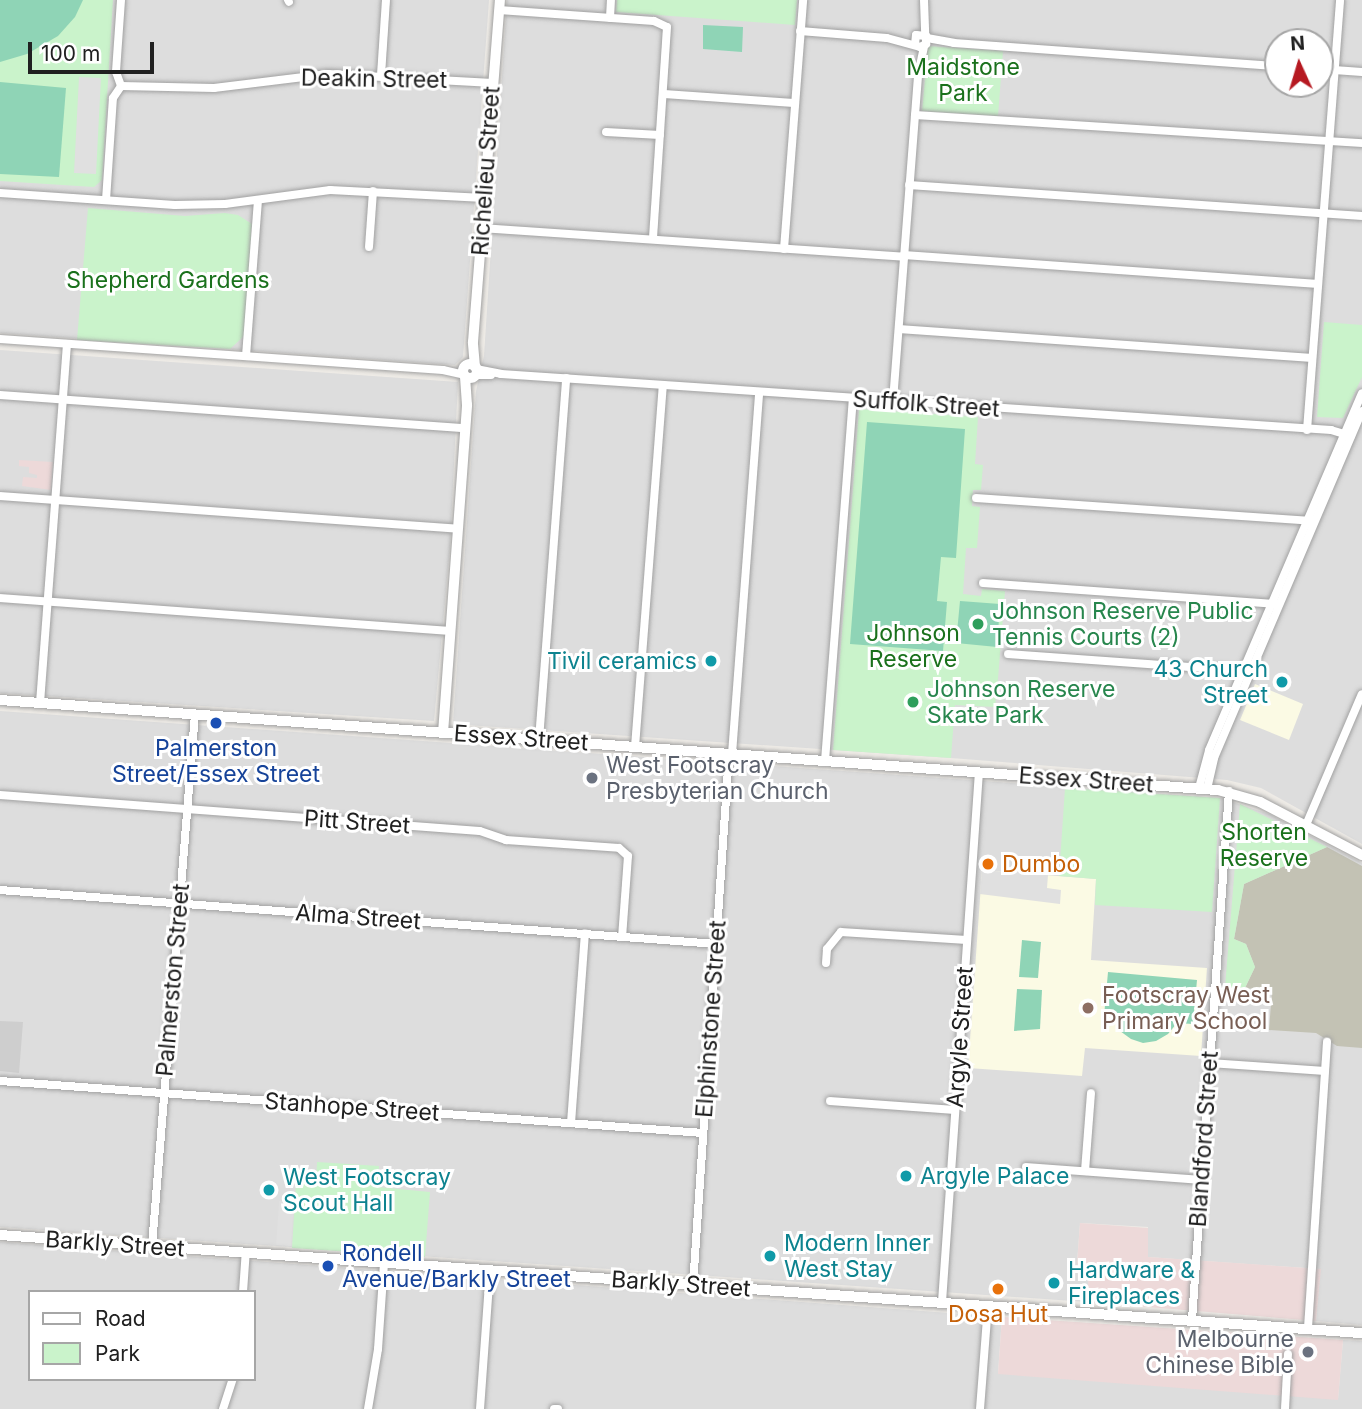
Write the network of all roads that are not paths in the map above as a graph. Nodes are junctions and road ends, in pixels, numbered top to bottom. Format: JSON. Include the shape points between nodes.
{"nodes":[{"id":1,"x":121,"y":0,"type":"edge"},
{"id":2,"x":386,"y":0,"type":"edge"},
{"id":3,"x":611,"y":0,"type":"edge"},
{"id":4,"x":803,"y":0,"type":"edge"},
{"id":5,"x":1340,"y":0,"type":"edge"},
{"id":6,"x":924,"y":2,"type":"edge"},
{"id":7,"x":499,"y":5,"type":"edge"},
{"id":8,"x":610,"y":18,"type":"junction"},
{"id":9,"x":800,"y":31,"type":"junction"},
{"id":10,"x":921,"y":40,"type":"junction"},
{"id":11,"x":1264,"y":65,"type":"edge"},
{"id":12,"x":1335,"y":70,"type":"junction"},
{"id":13,"x":1362,"y":72,"type":"edge"},
{"id":14,"x":380,"y":75,"type":"junction"},
{"id":15,"x":493,"y":83,"type":"junction"},
{"id":16,"x":121,"y":86,"type":"junction"},
{"id":17,"x":664,"y":94,"type":"junction"},
{"id":18,"x":794,"y":103,"type":"junction"},
{"id":19,"x":915,"y":114,"type":"junction"},
{"id":20,"x":606,"y":132,"type":"dead end"},
{"id":21,"x":660,"y":135,"type":"junction"},
{"id":22,"x":1329,"y":141,"type":"junction"},
{"id":23,"x":1362,"y":143,"type":"edge"},
{"id":24,"x":909,"y":185,"type":"junction"},
{"id":25,"x":373,"y":191,"type":"junction"},
{"id":26,"x":0,"y":193,"type":"edge"},
{"id":27,"x":484,"y":198,"type":"junction"},
{"id":28,"x":106,"y":200,"type":"junction"},
{"id":29,"x":258,"y":200,"type":"junction"},
{"id":30,"x":1324,"y":214,"type":"junction"},
{"id":31,"x":1362,"y":216,"type":"edge"},
{"id":32,"x":481,"y":228,"type":"junction"},
{"id":33,"x":653,"y":239,"type":"junction"},
{"id":34,"x":369,"y":247,"type":"dead end"},
{"id":35,"x":784,"y":248,"type":"junction"},
{"id":36,"x":904,"y":256,"type":"junction"},
{"id":37,"x":1318,"y":284,"type":"junction"},
{"id":38,"x":899,"y":329,"type":"junction"},
{"id":39,"x":0,"y":339,"type":"edge"},
{"id":40,"x":67,"y":344,"type":"junction"},
{"id":41,"x":246,"y":356,"type":"junction"},
{"id":42,"x":1312,"y":358,"type":"junction"},
{"id":43,"x":470,"y":372,"type":"junction"},
{"id":44,"x":566,"y":378,"type":"junction"},
{"id":45,"x":663,"y":385,"type":"junction"},
{"id":46,"x":759,"y":392,"type":"junction"},
{"id":47,"x":1362,"y":393,"type":"edge"},
{"id":48,"x":0,"y":395,"type":"edge"},
{"id":49,"x":853,"y":398,"type":"junction"},
{"id":50,"x":64,"y":400,"type":"junction"},
{"id":51,"x":893,"y":401,"type":"junction"},
{"id":52,"x":1362,"y":411,"type":"edge"},
{"id":53,"x":465,"y":428,"type":"junction"},
{"id":54,"x":1307,"y":430,"type":"junction"},
{"id":55,"x":1348,"y":435,"type":"junction"},
{"id":56,"x":0,"y":496,"type":"edge"},
{"id":57,"x":976,"y":498,"type":"dead end"},
{"id":58,"x":55,"y":500,"type":"junction"},
{"id":59,"x":1311,"y":521,"type":"junction"},
{"id":60,"x":458,"y":529,"type":"junction"},
{"id":61,"x":983,"y":583,"type":"dead end"},
{"id":62,"x":0,"y":598,"type":"edge"},
{"id":63,"x":48,"y":601,"type":"junction"},
{"id":64,"x":1276,"y":604,"type":"junction"},
{"id":65,"x":450,"y":631,"type":"junction"},
{"id":66,"x":1007,"y":654,"type":"dead end"},
{"id":67,"x":1247,"y":671,"type":"junction"},
{"id":68,"x":1362,"y":694,"type":"edge"},
{"id":69,"x":0,"y":700,"type":"edge"},
{"id":70,"x":40,"y":703,"type":"junction"},
{"id":71,"x":195,"y":714,"type":"junction"},
{"id":72,"x":443,"y":733,"type":"junction"},
{"id":73,"x":539,"y":740,"type":"junction"},
{"id":74,"x":635,"y":747,"type":"junction"},
{"id":75,"x":730,"y":754,"type":"junction"},
{"id":76,"x":825,"y":761,"type":"junction"},
{"id":77,"x":979,"y":772,"type":"junction"},
{"id":78,"x":1203,"y":789,"type":"junction"},
{"id":79,"x":1229,"y":791,"type":"junction"},
{"id":80,"x":0,"y":795,"type":"edge"},
{"id":81,"x":187,"y":809,"type":"junction"},
{"id":82,"x":1306,"y":825,"type":"junction"},
{"id":83,"x":1362,"y":855,"type":"edge"},
{"id":84,"x":0,"y":890,"type":"edge"},
{"id":85,"x":179,"y":904,"type":"junction"},
{"id":86,"x":585,"y":934,"type":"junction"},
{"id":87,"x":622,"y":936,"type":"junction"},
{"id":88,"x":967,"y":940,"type":"junction"},
{"id":89,"x":716,"y":944,"type":"junction"},
{"id":90,"x":826,"y":963,"type":"dead end"},
{"id":91,"x":1327,"y":1042,"type":"dead end"},
{"id":92,"x":1210,"y":1063,"type":"junction"},
{"id":93,"x":1325,"y":1071,"type":"junction"},
{"id":94,"x":0,"y":1081,"type":"edge"},
{"id":95,"x":1091,"y":1093,"type":"dead end"},
{"id":96,"x":163,"y":1094,"type":"junction"},
{"id":97,"x":831,"y":1101,"type":"dead end"},
{"id":98,"x":955,"y":1110,"type":"junction"},
{"id":99,"x":571,"y":1123,"type":"junction"},
{"id":100,"x":703,"y":1133,"type":"junction"},
{"id":101,"x":1026,"y":1167,"type":"dead end"},
{"id":102,"x":1085,"y":1171,"type":"junction"},
{"id":103,"x":1202,"y":1180,"type":"junction"},
{"id":104,"x":0,"y":1235,"type":"edge"},
{"id":105,"x":152,"y":1246,"type":"junction"},
{"id":106,"x":246,"y":1253,"type":"junction"},
{"id":107,"x":384,"y":1263,"type":"junction"},
{"id":108,"x":490,"y":1270,"type":"junction"},
{"id":109,"x":693,"y":1285,"type":"junction"},
{"id":110,"x":243,"y":1290,"type":"edge"},
{"id":111,"x":942,"y":1302,"type":"junction"},
{"id":112,"x":988,"y":1306,"type":"junction"},
{"id":113,"x":1192,"y":1320,"type":"junction"},
{"id":114,"x":1308,"y":1328,"type":"junction"},
{"id":115,"x":1362,"y":1333,"type":"edge"},
{"id":116,"x":1289,"y":1354,"type":"dead end"},
{"id":117,"x":232,"y":1381,"type":"edge"},
{"id":118,"x":223,"y":1409,"type":"edge"},
{"id":119,"x":368,"y":1409,"type":"edge"},
{"id":120,"x":480,"y":1409,"type":"edge"},
{"id":121,"x":980,"y":1409,"type":"edge"},
{"id":122,"x":1284,"y":1409,"type":"edge"}],
"edges":[{"from":1,"to":16,"type":"street","via":[[116,72]]},
{"from":2,"to":14,"type":"street"},
{"from":3,"to":8,"type":"street"},
{"from":4,"to":9,"type":"street"},
{"from":5,"to":12,"type":"street"},
{"from":6,"to":10,"type":"street"},
{"from":7,"to":8,"type":"street"},
{"from":7,"to":15,"type":"street","name":"Richelieu Street"},
{"from":8,"to":17,"type":"street","via":[[665,24]]},
{"from":9,"to":10,"type":"street"},
{"from":9,"to":18,"type":"street"},
{"from":10,"to":11,"type":"street"},
{"from":10,"to":19,"type":"street"},
{"from":12,"to":13,"type":"street"},
{"from":12,"to":22,"type":"street"},
{"from":14,"to":15,"type":"street","name":"Deakin Street"},
{"from":14,"to":16,"type":"street","name":"Deakin Street","via":[[307,75],[214,88]]},
{"from":15,"to":27,"type":"street","name":"Richelieu Street"},
{"from":16,"to":28,"type":"street","via":[[113,98]]},
{"from":17,"to":18,"type":"street"},
{"from":17,"to":21,"type":"street"},
{"from":18,"to":35,"type":"street"},
{"from":19,"to":22,"type":"street"},
{"from":19,"to":24,"type":"street"},
{"from":20,"to":21,"type":"street"},
{"from":21,"to":33,"type":"street"},
{"from":22,"to":23,"type":"street"},
{"from":22,"to":30,"type":"street"},
{"from":24,"to":30,"type":"street"},
{"from":24,"to":36,"type":"street"},
{"from":25,"to":27,"type":"street"},
{"from":25,"to":29,"type":"street","via":[[314,191]]},
{"from":25,"to":34,"type":"street"},
{"from":26,"to":28,"type":"street"},
{"from":27,"to":32,"type":"street","name":"Richelieu Street"},
{"from":28,"to":29,"type":"street","via":[[187,205]]},
{"from":29,"to":41,"type":"street"},
{"from":30,"to":31,"type":"street"},
{"from":30,"to":37,"type":"street"},
{"from":32,"to":33,"type":"street"},
{"from":32,"to":43,"type":"street","name":"Richelieu Street"},
{"from":33,"to":35,"type":"street"},
{"from":35,"to":36,"type":"street"},
{"from":36,"to":37,"type":"street"},
{"from":36,"to":38,"type":"street"},
{"from":37,"to":42,"type":"street"},
{"from":38,"to":42,"type":"street"},
{"from":38,"to":51,"type":"street"},
{"from":39,"to":40,"type":"street","name":"Suffolk Street"},
{"from":40,"to":41,"type":"street","name":"Suffolk Street"},
{"from":40,"to":50,"type":"street"},
{"from":41,"to":43,"type":"street","name":"Suffolk Street"},
{"from":42,"to":54,"type":"street"},
{"from":43,"to":44,"type":"street","name":"Suffolk Street"},
{"from":43,"to":53,"type":"street","name":"Richelieu Street"},
{"from":44,"to":45,"type":"street","name":"Suffolk Street"},
{"from":44,"to":73,"type":"street"},
{"from":45,"to":46,"type":"street","name":"Suffolk Street"},
{"from":45,"to":74,"type":"street"},
{"from":46,"to":49,"type":"street","name":"Suffolk Street"},
{"from":46,"to":75,"type":"street","name":"Elphinstone Street"},
{"from":47,"to":55,"type":"street"},
{"from":48,"to":50,"type":"street"},
{"from":49,"to":51,"type":"street","name":"Suffolk Street"},
{"from":49,"to":76,"type":"street"},
{"from":50,"to":53,"type":"street"},
{"from":50,"to":58,"type":"street"},
{"from":51,"to":54,"type":"street","name":"Suffolk Street"},
{"from":52,"to":55,"type":"street"},
{"from":53,"to":60,"type":"street","name":"Richelieu Street"},
{"from":54,"to":55,"type":"street","name":"Suffolk Street"},
{"from":55,"to":59,"type":"street"},
{"from":56,"to":58,"type":"street"},
{"from":57,"to":59,"type":"street"},
{"from":58,"to":60,"type":"street"},
{"from":58,"to":63,"type":"street"},
{"from":59,"to":64,"type":"street"},
{"from":60,"to":65,"type":"street","name":"Richelieu Street"},
{"from":61,"to":64,"type":"street"},
{"from":62,"to":63,"type":"street"},
{"from":63,"to":65,"type":"street"},
{"from":63,"to":70,"type":"street"},
{"from":64,"to":67,"type":"street"},
{"from":65,"to":72,"type":"street","name":"Richelieu Street"},
{"from":66,"to":67,"type":"street"},
{"from":67,"to":78,"type":"street","via":[[1204,762]]},
{"from":68,"to":82,"type":"street"},
{"from":69,"to":70,"type":"street","name":"Essex Street"},
{"from":70,"to":71,"type":"street","name":"Essex Street"},
{"from":71,"to":72,"type":"street","name":"Essex Street"},
{"from":71,"to":81,"type":"street","name":"Palmerston Street"},
{"from":72,"to":73,"type":"street","name":"Essex Street"},
{"from":73,"to":74,"type":"street","name":"Essex Street"},
{"from":74,"to":75,"type":"street","name":"Essex Street"},
{"from":75,"to":76,"type":"street","name":"Essex Street"},
{"from":75,"to":89,"type":"street","name":"Elphinstone Street"},
{"from":76,"to":77,"type":"street","name":"Essex Street"},
{"from":77,"to":78,"type":"street","name":"Essex Street"},
{"from":77,"to":88,"type":"street","name":"Argyle Street"},
{"from":78,"to":79,"type":"street","name":"Essex Street"},
{"from":79,"to":82,"type":"street","name":"Essex Street"},
{"from":79,"to":92,"type":"street","name":"Blandford Street"},
{"from":80,"to":81,"type":"street","name":"Pitt Street"},
{"from":81,"to":85,"type":"street","name":"Palmerston Street"},
{"from":81,"to":87,"type":"street","name":"Pitt Street","via":[[480,831],[506,840],[623,849],[628,856]]},
{"from":82,"to":83,"type":"street","name":"Essex Street"},
{"from":84,"to":85,"type":"street","name":"Alma Street"},
{"from":85,"to":86,"type":"street","name":"Alma Street"},
{"from":85,"to":96,"type":"street","name":"Palmerston Street"},
{"from":86,"to":87,"type":"street","name":"Alma Street"},
{"from":86,"to":99,"type":"street"},
{"from":87,"to":89,"type":"street","name":"Alma Street"},
{"from":88,"to":90,"type":"street","via":[[841,932],[827,949]]},
{"from":88,"to":98,"type":"street","name":"Argyle Street"},
{"from":89,"to":100,"type":"street","name":"Elphinstone Street"},
{"from":91,"to":93,"type":"street"},
{"from":92,"to":93,"type":"street"},
{"from":92,"to":103,"type":"street","name":"Blandford Street"},
{"from":93,"to":114,"type":"street"},
{"from":94,"to":96,"type":"street","name":"Stanhope Street"},
{"from":95,"to":102,"type":"street"},
{"from":96,"to":99,"type":"street","name":"Stanhope Street"},
{"from":96,"to":105,"type":"street","name":"Palmerston Street"},
{"from":97,"to":98,"type":"street"},
{"from":98,"to":111,"type":"street","name":"Argyle Street"},
{"from":99,"to":100,"type":"street","name":"Stanhope Street"},
{"from":100,"to":109,"type":"street","name":"Elphinstone Street"},
{"from":101,"to":102,"type":"street"},
{"from":102,"to":103,"type":"street"},
{"from":103,"to":113,"type":"street","name":"Blandford Street"},
{"from":104,"to":105,"type":"street","name":"Barkly Street"},
{"from":105,"to":106,"type":"street","name":"Barkly Street"},
{"from":106,"to":107,"type":"street","name":"Barkly Street"},
{"from":106,"to":110,"type":"street"},
{"from":107,"to":108,"type":"street","name":"Barkly Street"},
{"from":107,"to":119,"type":"street"},
{"from":108,"to":109,"type":"street","name":"Barkly Street"},
{"from":108,"to":120,"type":"street"},
{"from":109,"to":111,"type":"street","name":"Barkly Street"},
{"from":111,"to":112,"type":"street","name":"Barkly Street"},
{"from":112,"to":113,"type":"street","name":"Barkly Street"},
{"from":112,"to":121,"type":"street"},
{"from":113,"to":114,"type":"street","name":"Barkly Street"},
{"from":114,"to":115,"type":"street","name":"Barkly Street"},
{"from":116,"to":122,"type":"street"},
{"from":117,"to":118,"type":"street"}]}
